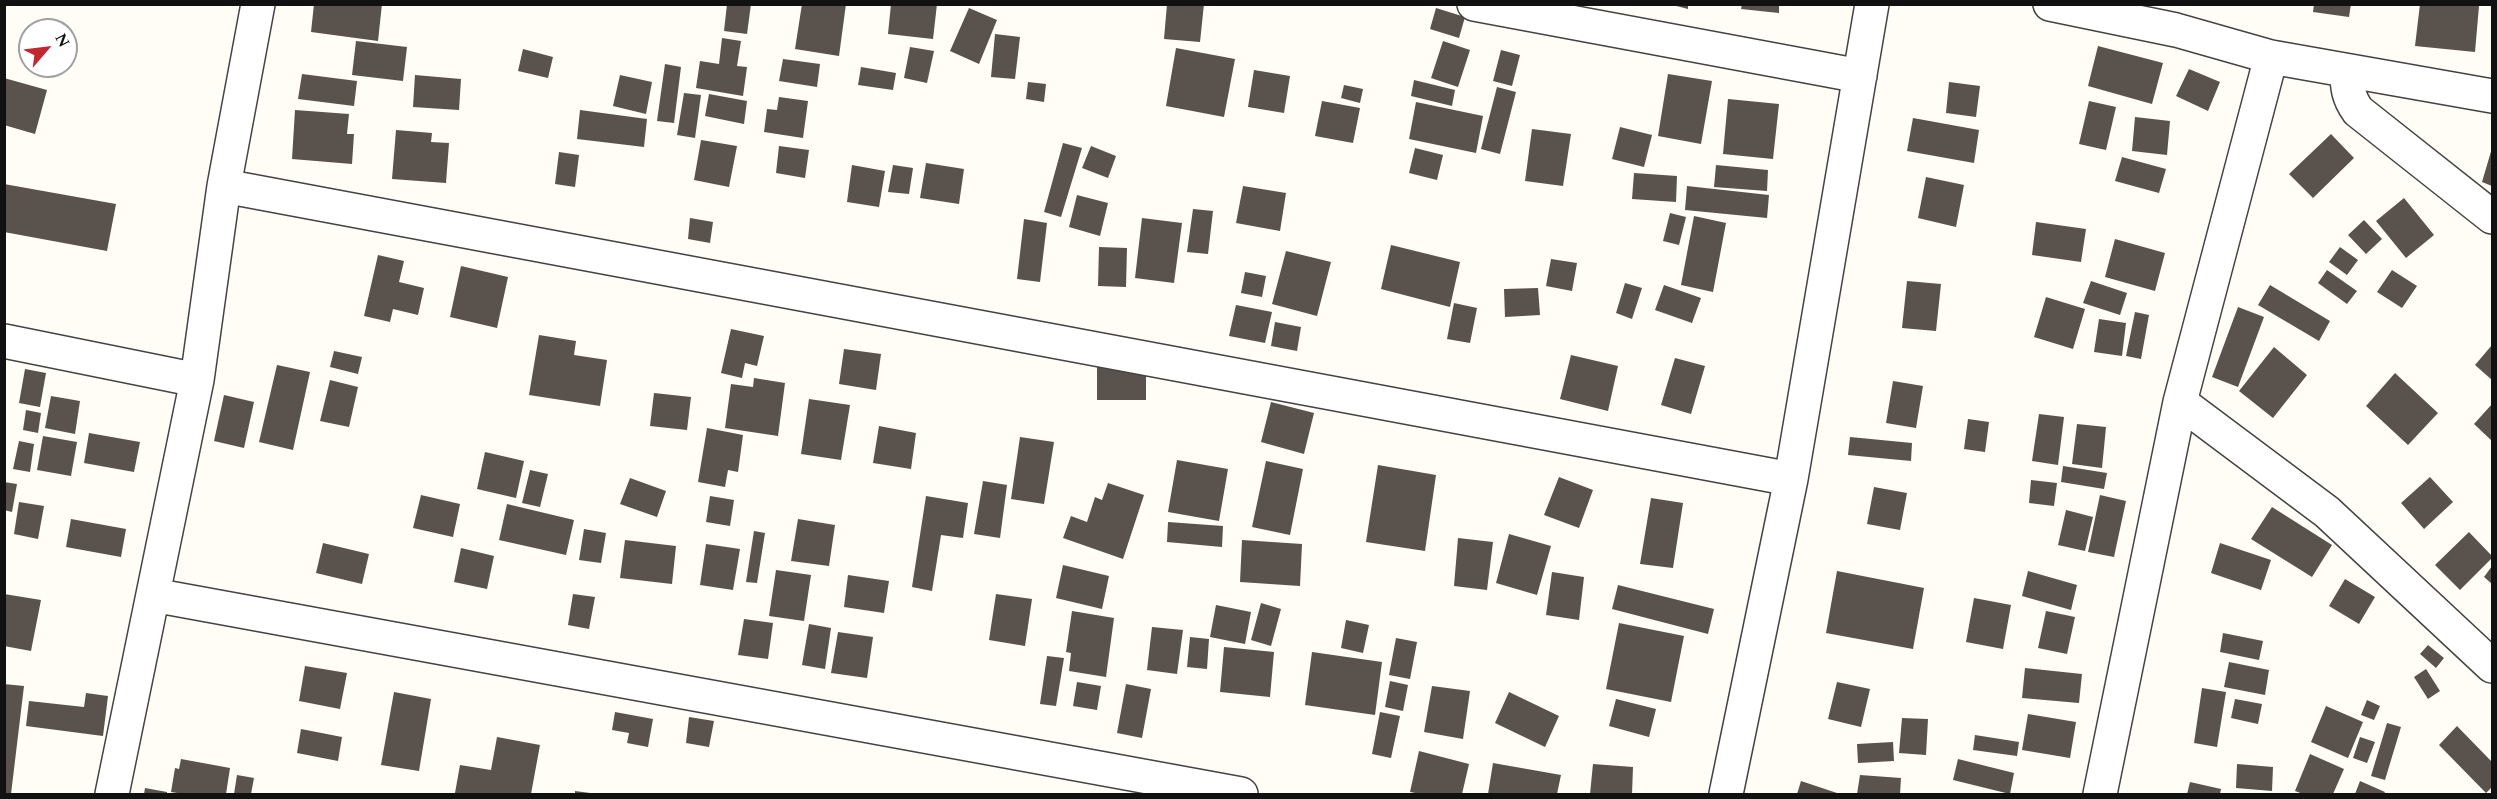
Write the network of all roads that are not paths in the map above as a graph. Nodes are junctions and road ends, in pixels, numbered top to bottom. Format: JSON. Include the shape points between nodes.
{"nodes":[{"id":1,"x":258,"y":4,"type":"edge"},
{"id":2,"x":1474,"y":4,"type":"edge"},
{"id":3,"x":1872,"y":4,"type":"edge"},
{"id":4,"x":2050,"y":4,"type":"edge"},
{"id":5,"x":2271,"y":57,"type":"junction"},
{"id":6,"x":2347,"y":70,"type":"junction"},
{"id":7,"x":1860,"y":76,"type":"junction"},
{"id":8,"x":2493,"y":96,"type":"edge"},
{"id":9,"x":224,"y":186,"type":"junction"},
{"id":10,"x":2493,"y":217,"type":"edge"},
{"id":11,"x":4,"y":341,"type":"edge"},
{"id":12,"x":197,"y":380,"type":"junction"},
{"id":13,"x":2180,"y":402,"type":"junction"},
{"id":14,"x":1791,"y":479,"type":"junction"},
{"id":15,"x":153,"y":595,"type":"junction"},
{"id":16,"x":2493,"y":666,"type":"edge"},
{"id":17,"x":112,"y":795,"type":"edge"},
{"id":18,"x":1241,"y":795,"type":"edge"},
{"id":19,"x":1726,"y":795,"type":"edge"},
{"id":20,"x":2100,"y":795,"type":"edge"}],
"edges":[{"from":1,"to":9,"type":"street"},
{"from":2,"to":7,"type":"street"},
{"from":3,"to":7,"type":"street"},
{"from":4,"to":5,"type":"street","via":[[2176,30]]},
{"from":5,"to":6,"type":"street"},
{"from":5,"to":13,"type":"street"},
{"from":6,"to":8,"type":"street"},
{"from":6,"to":10,"type":"street","via":[[2350,100],[2358,111]]},
{"from":7,"to":14,"type":"street"},
{"from":9,"to":12,"type":"street"},
{"from":9,"to":14,"type":"street"},
{"from":11,"to":12,"type":"street"},
{"from":12,"to":15,"type":"street"},
{"from":13,"to":16,"type":"street","via":[[2327,512]]},
{"from":13,"to":20,"type":"street"},
{"from":14,"to":19,"type":"street"},
{"from":15,"to":17,"type":"street"},
{"from":15,"to":18,"type":"street"}]}
